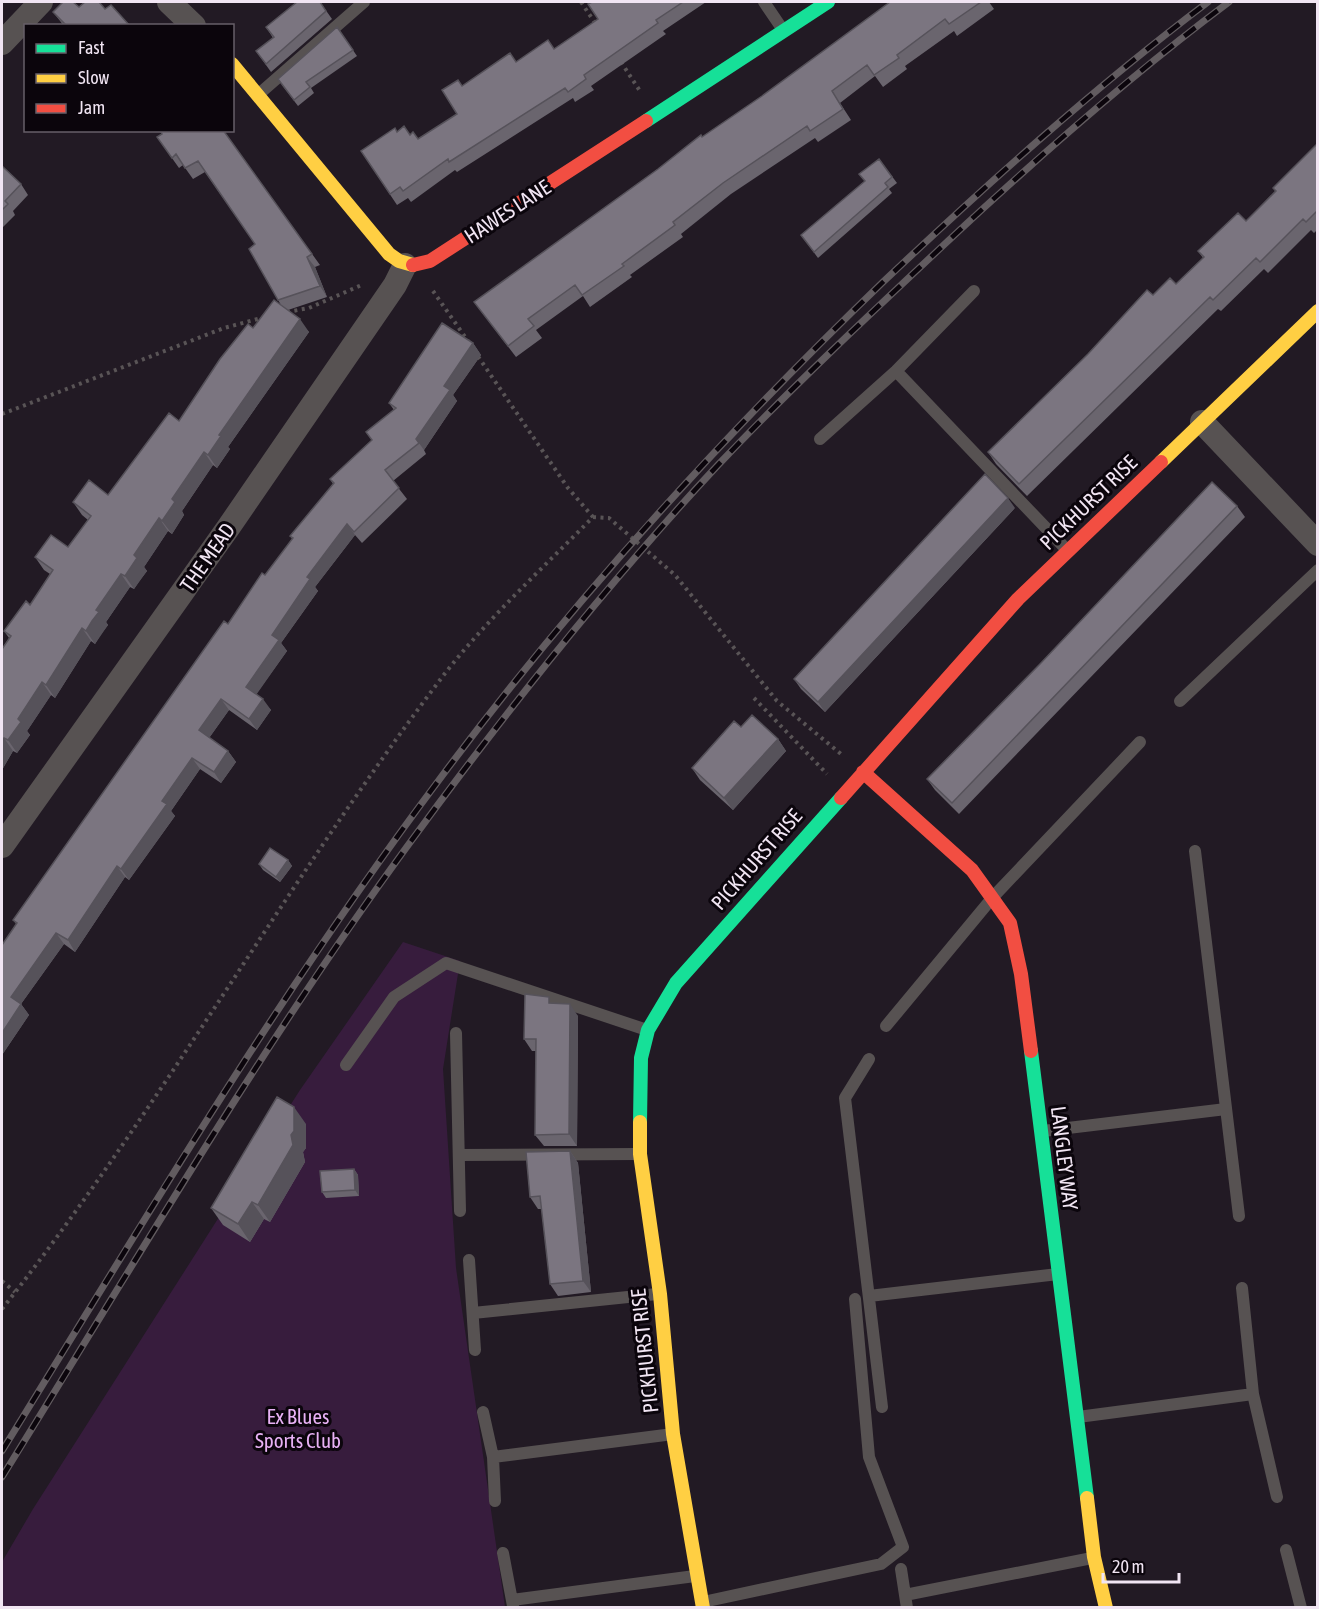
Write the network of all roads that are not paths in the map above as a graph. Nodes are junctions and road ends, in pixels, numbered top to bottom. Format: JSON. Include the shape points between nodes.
{"nodes":[{"id":1,"x":41,"y":2,"type":"edge"},
{"id":2,"x":169,"y":2,"type":"edge"},
{"id":3,"x":364,"y":2,"type":"edge"},
{"id":4,"x":764,"y":2,"type":"edge"},
{"id":5,"x":828,"y":2,"type":"edge"},
{"id":6,"x":193,"y":24,"type":"edge"},
{"id":7,"x":783,"y":31,"type":"junction"},
{"id":8,"x":2,"y":43,"type":"edge"},
{"id":9,"x":234,"y":66,"type":"edge"},
{"id":10,"x":259,"y":94,"type":"junction"},
{"id":11,"x":400,"y":275,"type":"junction"},
{"id":12,"x":974,"y":291,"type":"dead end"},
{"id":13,"x":1317,"y":311,"type":"edge"},
{"id":14,"x":896,"y":371,"type":"junction"},
{"id":15,"x":1202,"y":422,"type":"junction"},
{"id":16,"x":820,"y":439,"type":"dead end"},
{"id":17,"x":1317,"y":544,"type":"edge"},
{"id":18,"x":1067,"y":550,"type":"junction"},
{"id":19,"x":1317,"y":570,"type":"edge"},
{"id":20,"x":1180,"y":701,"type":"dead end"},
{"id":21,"x":1140,"y":742,"type":"dead end"},
{"id":22,"x":863,"y":772,"type":"junction"},
{"id":23,"x":2,"y":846,"type":"edge"},
{"id":24,"x":1195,"y":851,"type":"dead end"},
{"id":25,"x":993,"y":897,"type":"junction"},
{"id":26,"x":886,"y":1026,"type":"dead end"},
{"id":27,"x":648,"y":1030,"type":"junction"},
{"id":28,"x":456,"y":1033,"type":"dead end"},
{"id":29,"x":869,"y":1059,"type":"dead end"},
{"id":30,"x":346,"y":1065,"type":"dead end"},
{"id":31,"x":1226,"y":1109,"type":"junction"},
{"id":32,"x":1041,"y":1131,"type":"junction"},
{"id":33,"x":640,"y":1154,"type":"junction"},
{"id":34,"x":459,"y":1155,"type":"junction"},
{"id":35,"x":460,"y":1210,"type":"dead end"},
{"id":36,"x":1239,"y":1216,"type":"dead end"},
{"id":37,"x":469,"y":1260,"type":"dead end"},
{"id":38,"x":1059,"y":1274,"type":"junction"},
{"id":39,"x":1242,"y":1288,"type":"dead end"},
{"id":40,"x":660,"y":1294,"type":"junction"},
{"id":41,"x":868,"y":1296,"type":"junction"},
{"id":42,"x":855,"y":1299,"type":"dead end"},
{"id":43,"x":474,"y":1313,"type":"junction"},
{"id":44,"x":476,"y":1350,"type":"dead end"},
{"id":45,"x":1253,"y":1394,"type":"junction"},
{"id":46,"x":882,"y":1407,"type":"dead end"},
{"id":47,"x":483,"y":1412,"type":"dead end"},
{"id":48,"x":1076,"y":1417,"type":"junction"},
{"id":49,"x":673,"y":1434,"type":"junction"},
{"id":50,"x":493,"y":1456,"type":"junction"},
{"id":51,"x":1277,"y":1497,"type":"dead end"},
{"id":52,"x":495,"y":1501,"type":"dead end"},
{"id":53,"x":1286,"y":1550,"type":"dead end"},
{"id":54,"x":503,"y":1553,"type":"dead end"},
{"id":55,"x":1094,"y":1557,"type":"junction"},
{"id":56,"x":901,"y":1569,"type":"dead end"},
{"id":57,"x":698,"y":1576,"type":"junction"},
{"id":58,"x":906,"y":1601,"type":"edge"},
{"id":59,"x":512,"y":1604,"type":"edge"},
{"id":60,"x":703,"y":1605,"type":"edge"},
{"id":61,"x":1106,"y":1608,"type":"edge"},
{"id":62,"x":1301,"y":1608,"type":"edge"}],
"edges":[{"from":1,"to":8,"type":"street"},
{"from":2,"to":6,"type":"street"},
{"from":3,"to":10,"type":"lane"},
{"from":4,"to":7,"type":"lane"},
{"from":5,"to":7,"type":"street","name":"HAWES LANE"},
{"from":7,"to":11,"type":"street","name":"HAWES LANE","via":[[430,261]]},
{"from":9,"to":10,"type":"street"},
{"from":10,"to":11,"type":"street","via":[[384,249]]},
{"from":11,"to":23,"type":"street","name":"THE MEAD","via":[[228,528]]},
{"from":12,"to":14,"type":"lane"},
{"from":13,"to":15,"type":"street","name":"PICKHURST RISE"},
{"from":14,"to":16,"type":"lane"},
{"from":14,"to":18,"type":"lane"},
{"from":15,"to":17,"type":"street"},
{"from":15,"to":18,"type":"street","name":"PICKHURST RISE"},
{"from":18,"to":22,"type":"street","name":"PICKHURST RISE"},
{"from":19,"to":20,"type":"lane"},
{"from":21,"to":25,"type":"lane"},
{"from":22,"to":25,"type":"street","name":"LANGLEY WAY","via":[[972,870]]},
{"from":22,"to":27,"type":"street","name":"PICKHURST RISE","via":[[676,983]]},
{"from":24,"to":31,"type":"lane"},
{"from":25,"to":26,"type":"lane"},
{"from":25,"to":32,"type":"street","name":"LANGLEY WAY","via":[[1010,923],[1021,974]]},
{"from":27,"to":30,"type":"lane","via":[[446,963],[394,997]]},
{"from":27,"to":33,"type":"street","name":"PICKHURST RISE","via":[[641,1058]]},
{"from":28,"to":34,"type":"lane"},
{"from":29,"to":41,"type":"lane","via":[[845,1098]]},
{"from":31,"to":32,"type":"lane"},
{"from":31,"to":36,"type":"lane"},
{"from":32,"to":38,"type":"street","name":"LANGLEY WAY"},
{"from":33,"to":34,"type":"lane"},
{"from":33,"to":40,"type":"street","name":"PICKHURST RISE"},
{"from":34,"to":35,"type":"lane"},
{"from":37,"to":43,"type":"lane"},
{"from":38,"to":41,"type":"lane"},
{"from":38,"to":48,"type":"street","name":"LANGLEY WAY"},
{"from":39,"to":45,"type":"lane"},
{"from":40,"to":43,"type":"lane"},
{"from":40,"to":49,"type":"street","name":"PICKHURST RISE"},
{"from":41,"to":46,"type":"lane"},
{"from":42,"to":60,"type":"lane","via":[[869,1457],[903,1547],[881,1564]]},
{"from":43,"to":44,"type":"lane"},
{"from":45,"to":48,"type":"lane"},
{"from":45,"to":51,"type":"lane"},
{"from":47,"to":50,"type":"lane"},
{"from":48,"to":55,"type":"street","name":"LANGLEY WAY"},
{"from":49,"to":50,"type":"lane"},
{"from":49,"to":57,"type":"street","name":"PICKHURST RISE"},
{"from":50,"to":52,"type":"lane"},
{"from":53,"to":62,"type":"lane"},
{"from":54,"to":59,"type":"lane"},
{"from":55,"to":58,"type":"lane"},
{"from":55,"to":61,"type":"street","name":"LANGLEY WAY"},
{"from":56,"to":58,"type":"lane"},
{"from":57,"to":59,"type":"lane"},
{"from":57,"to":60,"type":"street","name":"PICKHURST RISE"}]}
